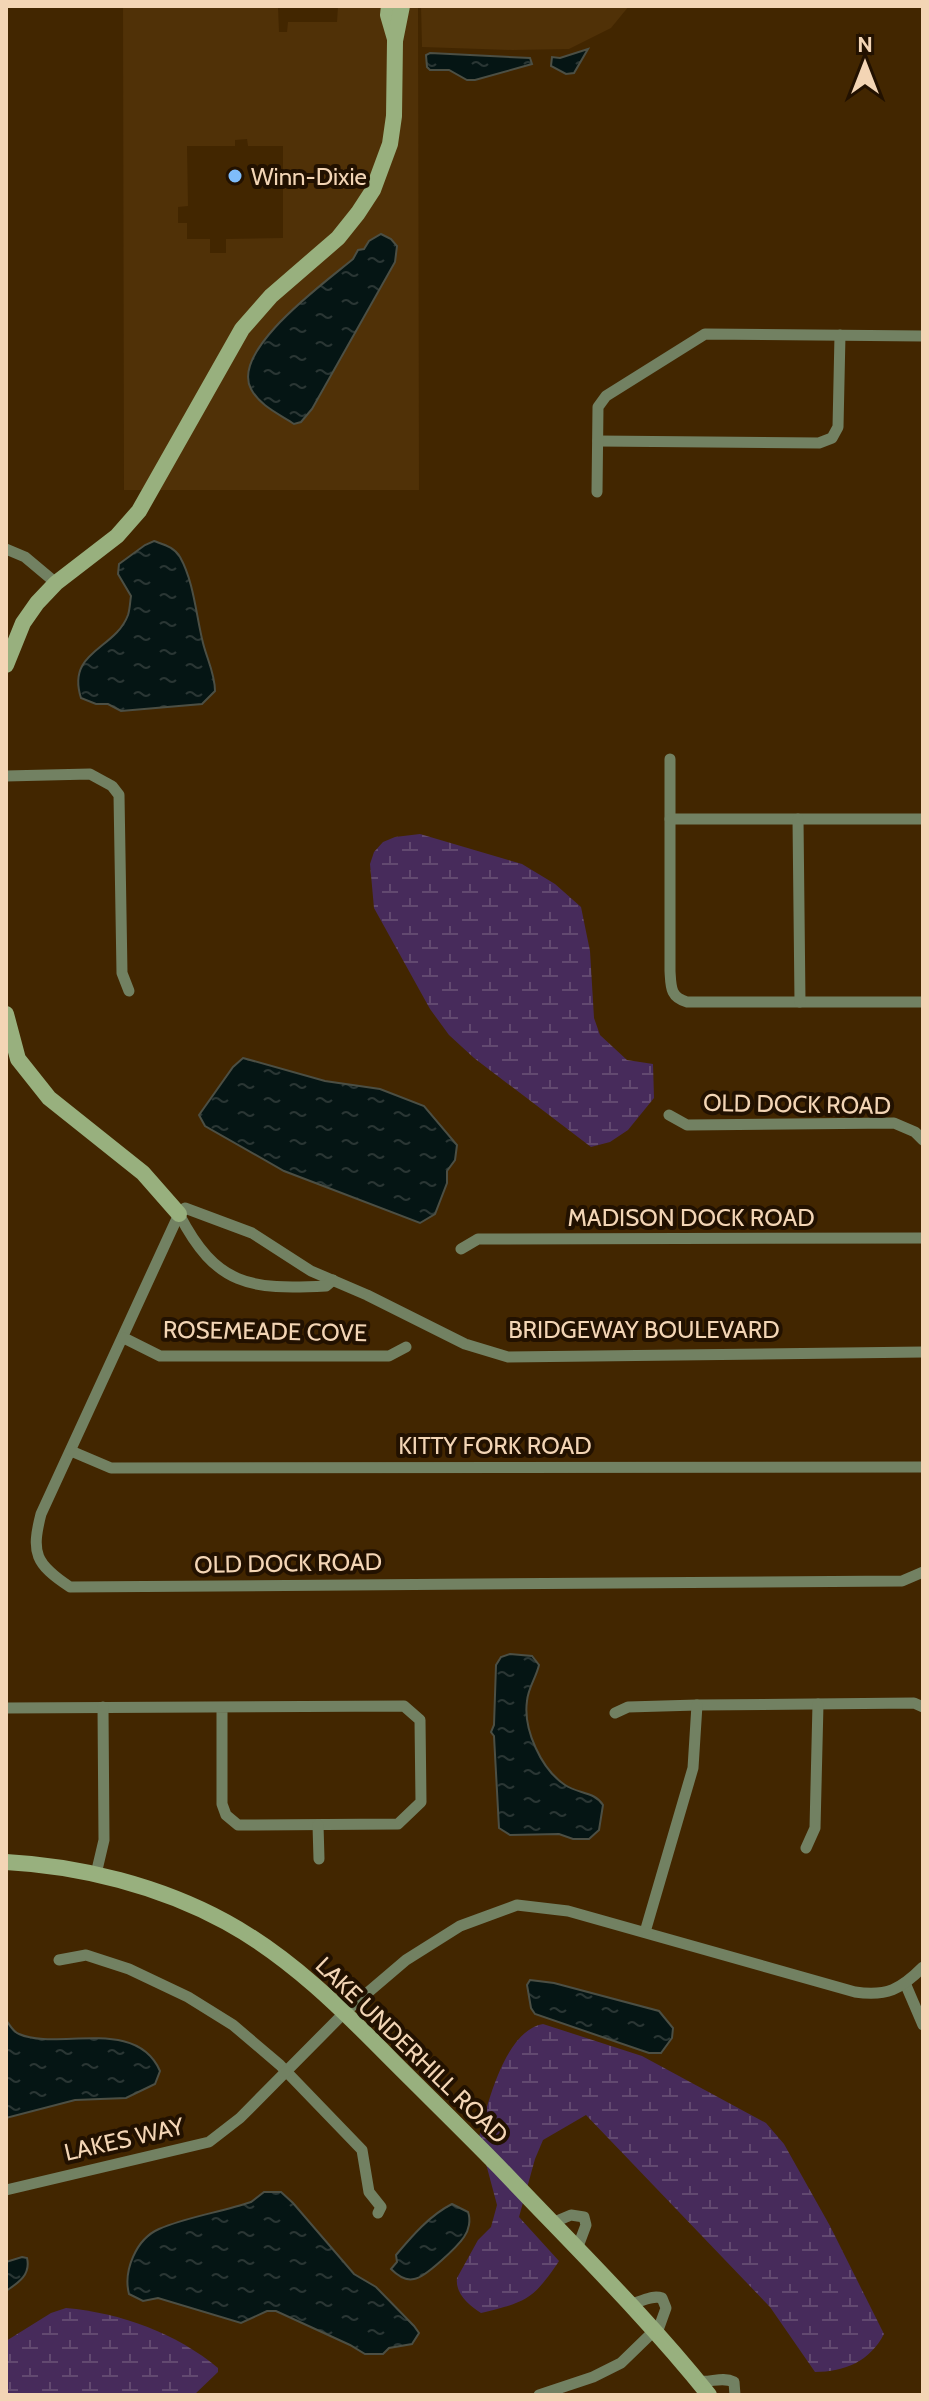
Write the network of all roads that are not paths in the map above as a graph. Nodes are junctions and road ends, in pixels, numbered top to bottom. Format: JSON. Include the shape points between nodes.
{"nodes":[{"id":1,"x":389,"y":6,"type":"edge"},
{"id":2,"x":402,"y":6,"type":"edge"},
{"id":3,"x":395,"y":41,"type":"junction"},
{"id":4,"x":840,"y":335,"type":"junction"},
{"id":5,"x":923,"y":336,"type":"edge"},
{"id":6,"x":598,"y":441,"type":"junction"},
{"id":7,"x":597,"y":492,"type":"dead end"},
{"id":8,"x":6,"y":549,"type":"edge"},
{"id":9,"x":56,"y":583,"type":"junction"},
{"id":10,"x":6,"y":665,"type":"edge"},
{"id":11,"x":670,"y":759,"type":"dead end"},
{"id":12,"x":6,"y":776,"type":"edge"},
{"id":13,"x":670,"y":819,"type":"junction"},
{"id":14,"x":798,"y":819,"type":"junction"},
{"id":15,"x":923,"y":819,"type":"edge"},
{"id":16,"x":129,"y":991,"type":"dead end"},
{"id":17,"x":800,"y":1002,"type":"junction"},
{"id":18,"x":923,"y":1002,"type":"edge"},
{"id":19,"x":6,"y":1014,"type":"edge"},
{"id":20,"x":12,"y":1062,"type":"edge"},
{"id":21,"x":669,"y":1115,"type":"dead end"},
{"id":22,"x":923,"y":1140,"type":"edge"},
{"id":23,"x":179,"y":1214,"type":"junction"},
{"id":24,"x":923,"y":1238,"type":"edge"},
{"id":25,"x":461,"y":1249,"type":"dead end"},
{"id":26,"x":333,"y":1280,"type":"junction"},
{"id":27,"x":124,"y":1338,"type":"junction"},
{"id":28,"x":406,"y":1347,"type":"dead end"},
{"id":29,"x":923,"y":1352,"type":"edge"},
{"id":30,"x":71,"y":1451,"type":"junction"},
{"id":31,"x":923,"y":1467,"type":"edge"},
{"id":32,"x":923,"y":1572,"type":"edge"},
{"id":33,"x":818,"y":1704,"type":"junction"},
{"id":34,"x":697,"y":1705,"type":"junction"},
{"id":35,"x":103,"y":1707,"type":"junction"},
{"id":36,"x":222,"y":1707,"type":"junction"},
{"id":37,"x":923,"y":1707,"type":"edge"},
{"id":38,"x":6,"y":1708,"type":"edge"},
{"id":39,"x":615,"y":1713,"type":"dead end"},
{"id":40,"x":318,"y":1825,"type":"junction"},
{"id":41,"x":806,"y":1848,"type":"dead end"},
{"id":42,"x":319,"y":1859,"type":"dead end"},
{"id":43,"x":6,"y":1862,"type":"edge"},
{"id":44,"x":96,"y":1874,"type":"junction"},
{"id":45,"x":645,"y":1932,"type":"junction"},
{"id":46,"x":59,"y":1960,"type":"dead end"},
{"id":47,"x":923,"y":1967,"type":"edge"},
{"id":48,"x":905,"y":1983,"type":"junction"},
{"id":49,"x":345,"y":2012,"type":"junction"},
{"id":50,"x":923,"y":2025,"type":"edge"},
{"id":51,"x":286,"y":2071,"type":"junction"},
{"id":52,"x":6,"y":2190,"type":"edge"},
{"id":53,"x":378,"y":2213,"type":"dead end"},
{"id":54,"x":552,"y":2223,"type":"junction"},
{"id":55,"x":577,"y":2249,"type":"junction"},
{"id":56,"x":629,"y":2304,"type":"junction"},
{"id":57,"x":656,"y":2332,"type":"junction"},
{"id":58,"x":698,"y":2381,"type":"junction"},
{"id":59,"x":539,"y":2395,"type":"edge"},
{"id":60,"x":709,"y":2395,"type":"edge"},
{"id":61,"x":735,"y":2395,"type":"edge"}],
"edges":[{"from":1,"to":3,"type":"street"},
{"from":2,"to":3,"type":"street"},
{"from":3,"to":9,"type":"street","via":[[392,136],[373,190],[338,238],[242,329],[139,511],[117,536]]},
{"from":4,"to":5,"type":"street"},
{"from":4,"to":6,"type":"street","via":[[705,334],[606,396],[598,407]]},
{"from":4,"to":6,"type":"street","via":[[838,427],[832,438],[819,443]]},
{"from":6,"to":7,"type":"street"},
{"from":8,"to":9,"type":"street","via":[[25,557]]},
{"from":9,"to":10,"type":"street","via":[[23,623]]},
{"from":11,"to":13,"type":"street"},
{"from":12,"to":16,"type":"street","via":[[90,774],[119,795],[122,973]]},
{"from":13,"to":14,"type":"street"},
{"from":13,"to":17,"type":"street","via":[[672,993],[687,1002]]},
{"from":14,"to":15,"type":"street"},
{"from":14,"to":17,"type":"street"},
{"from":17,"to":18,"type":"street"},
{"from":19,"to":20,"type":"street"},
{"from":20,"to":23,"type":"street","via":[[143,1173]]},
{"from":21,"to":22,"type":"street","name":"OLD DOCK ROAD","via":[[687,1125],[894,1123]]},
{"from":23,"to":26,"type":"street","name":"BRIDGEWAY BOULEVARD","via":[[185,1208],[252,1233]]},
{"from":23,"to":26,"type":"street","via":[[203,1254],[231,1276],[286,1288],[326,1286]]},
{"from":23,"to":27,"type":"street","name":"OLD DOCK ROAD"},
{"from":24,"to":25,"type":"street","name":"MADISON DOCK ROAD","via":[[478,1239]]},
{"from":26,"to":29,"type":"street","name":"BRIDGEWAY BOULEVARD","via":[[465,1344],[508,1357]]},
{"from":27,"to":28,"type":"street","name":"ROSEMEADE COVE","via":[[160,1356],[389,1356]]},
{"from":27,"to":30,"type":"street","name":"OLD DOCK ROAD"},
{"from":30,"to":31,"type":"street","name":"KITTY FORK ROAD","via":[[111,1468]]},
{"from":30,"to":32,"type":"street","name":"OLD DOCK ROAD","via":[[35,1539],[37,1556],[70,1587],[902,1581]]},
{"from":33,"to":34,"type":"street"},
{"from":33,"to":37,"type":"street"},
{"from":33,"to":41,"type":"street","via":[[815,1828]]},
{"from":34,"to":39,"type":"street","via":[[628,1707]]},
{"from":34,"to":45,"type":"street","via":[[693,1768]]},
{"from":35,"to":36,"type":"street"},
{"from":35,"to":38,"type":"street"},
{"from":35,"to":44,"type":"street","via":[[104,1840]]},
{"from":36,"to":40,"type":"street","via":[[226,1815],[238,1825]]},
{"from":36,"to":40,"type":"street","via":[[404,1706],[420,1720],[421,1802],[398,1824]]},
{"from":40,"to":42,"type":"street"},
{"from":43,"to":44,"type":"street","name":"LAKE UNDERHILL ROAD"},
{"from":44,"to":49,"type":"street","name":"LAKE UNDERHILL ROAD","via":[[173,1898],[226,1922],[283,1959]]},
{"from":45,"to":48,"type":"street","name":"LAKES WAY","via":[[855,1992],[874,1995]]},
{"from":45,"to":49,"type":"street","name":"LAKES WAY","via":[[568,1911],[517,1905],[460,1926],[406,1960]]},
{"from":46,"to":51,"type":"street","via":[[86,1955],[171,1988],[233,2025]]},
{"from":47,"to":48,"type":"street"},
{"from":48,"to":50,"type":"street"},
{"from":49,"to":51,"type":"street","name":"LAKES WAY"},
{"from":49,"to":54,"type":"street","name":"LAKE UNDERHILL ROAD"},
{"from":51,"to":52,"type":"street","name":"LAKES WAY","via":[[209,2142]]},
{"from":51,"to":53,"type":"street","via":[[362,2150],[369,2192],[381,2207]]},
{"from":54,"to":55,"type":"street","name":"LAKE UNDERHILL ROAD"},
{"from":54,"to":55,"type":"street","via":[[571,2215],[584,2217]]},
{"from":55,"to":56,"type":"street","name":"LAKE UNDERHILL ROAD"},
{"from":56,"to":57,"type":"street","name":"LAKE UNDERHILL ROAD"},
{"from":56,"to":57,"type":"street","via":[[662,2298],[666,2308]]},
{"from":57,"to":58,"type":"street","name":"LAKE UNDERHILL ROAD"},
{"from":57,"to":59,"type":"street","via":[[621,2363]]},
{"from":58,"to":60,"type":"street","name":"LAKE UNDERHILL ROAD"},
{"from":58,"to":61,"type":"street","via":[[729,2379]]}]}
